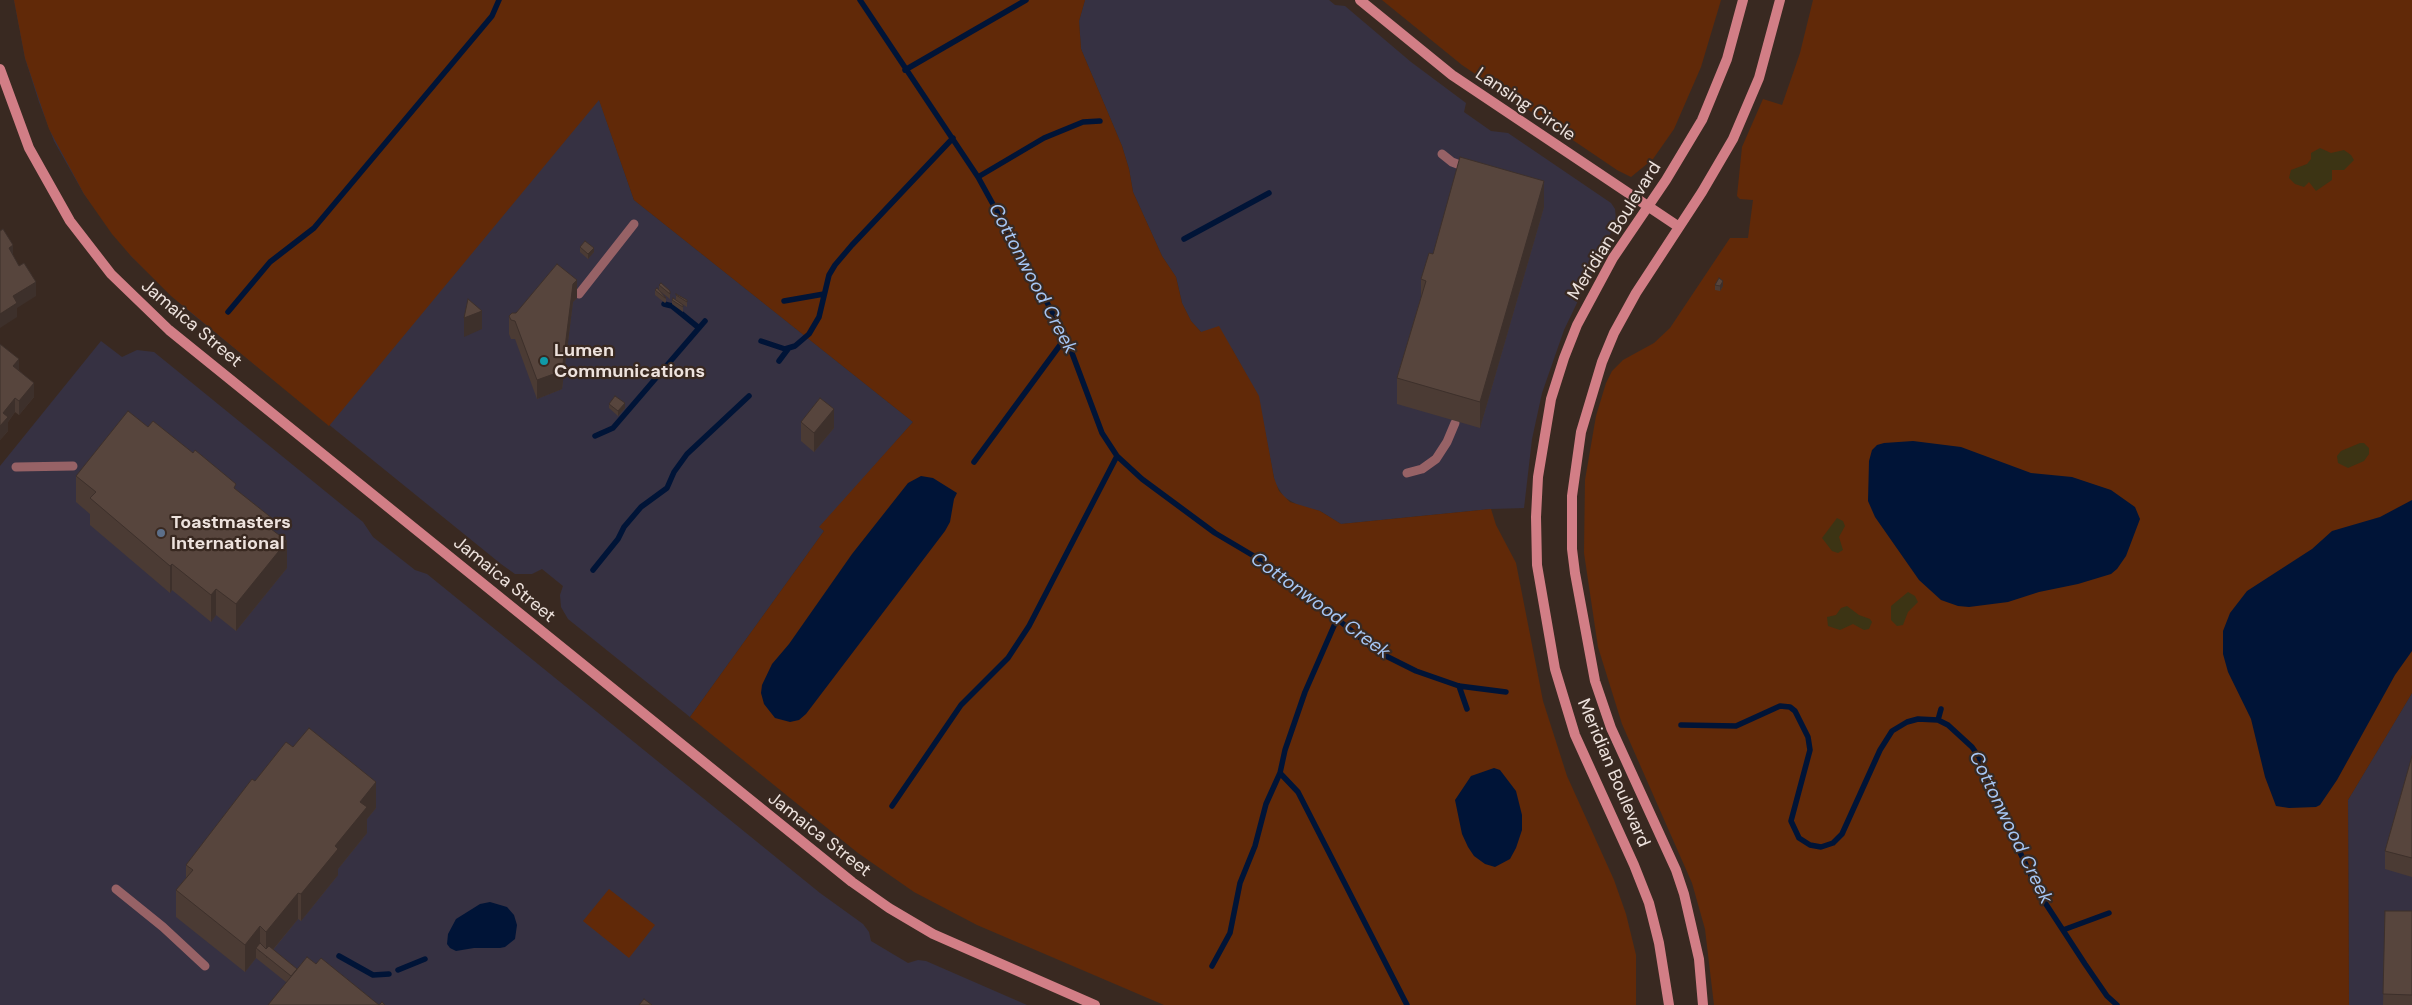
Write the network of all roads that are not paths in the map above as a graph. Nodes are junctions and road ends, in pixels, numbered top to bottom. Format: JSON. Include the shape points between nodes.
{"nodes":[{"id":1,"x":1360,"y":0,"type":"edge"},
{"id":2,"x":1743,"y":0,"type":"edge"},
{"id":3,"x":1780,"y":0,"type":"edge"},
{"id":4,"x":0,"y":69,"type":"edge"},
{"id":5,"x":1442,"y":154,"type":"dead end"},
{"id":6,"x":1479,"y":171,"type":"edge"},
{"id":7,"x":1648,"y":208,"type":"junction"},
{"id":8,"x":634,"y":224,"type":"dead end"},
{"id":9,"x":1679,"y":227,"type":"junction"},
{"id":10,"x":579,"y":294,"type":"dead end"},
{"id":11,"x":1455,"y":423,"type":"dead end"},
{"id":12,"x":73,"y":466,"type":"dead end"},
{"id":13,"x":16,"y":467,"type":"dead end"},
{"id":14,"x":1407,"y":472,"type":"dead end"},
{"id":15,"x":116,"y":889,"type":"dead end"},
{"id":16,"x":204,"y":966,"type":"dead end"},
{"id":17,"x":1095,"y":1005,"type":"edge"},
{"id":18,"x":1669,"y":1005,"type":"edge"},
{"id":19,"x":1702,"y":1005,"type":"edge"}],
"edges":[{"from":1,"to":7,"type":"main road","name":"Lansing Circle","via":[[1452,75]]},
{"from":2,"to":7,"type":"main road","name":"Meridian Boulevard","via":[[1730,51],[1708,108]]},
{"from":3,"to":9,"type":"main road","name":"Meridian Boulevard","via":[[1765,59],[1744,115],[1720,163]]},
{"from":4,"to":17,"type":"main road","name":"Jamaica Street","via":[[28,148],[70,221],[111,274],[169,330],[852,882],[933,934]]},
{"from":5,"to":6,"type":"lane","via":[[1456,164]]},
{"from":7,"to":9,"type":"main road","name":"Lansing Circle"},
{"from":7,"to":18,"type":"main road","name":"Meridian Boulevard","via":[[1598,283],[1577,325],[1557,378],[1542,445],[1536,501],[1536,547],[1547,629],[1565,705],[1583,754],[1645,892],[1659,943]]},
{"from":8,"to":10,"type":"lane"},
{"from":9,"to":19,"type":"main road","name":"Meridian Boulevard","via":[[1623,316],[1595,381],[1576,457],[1572,548],[1595,681],[1611,728],[1682,888],[1697,947]]},
{"from":11,"to":14,"type":"lane","via":[[1448,442],[1431,463],[1418,471]]},
{"from":12,"to":13,"type":"lane"},
{"from":15,"to":16,"type":"lane"}]}
